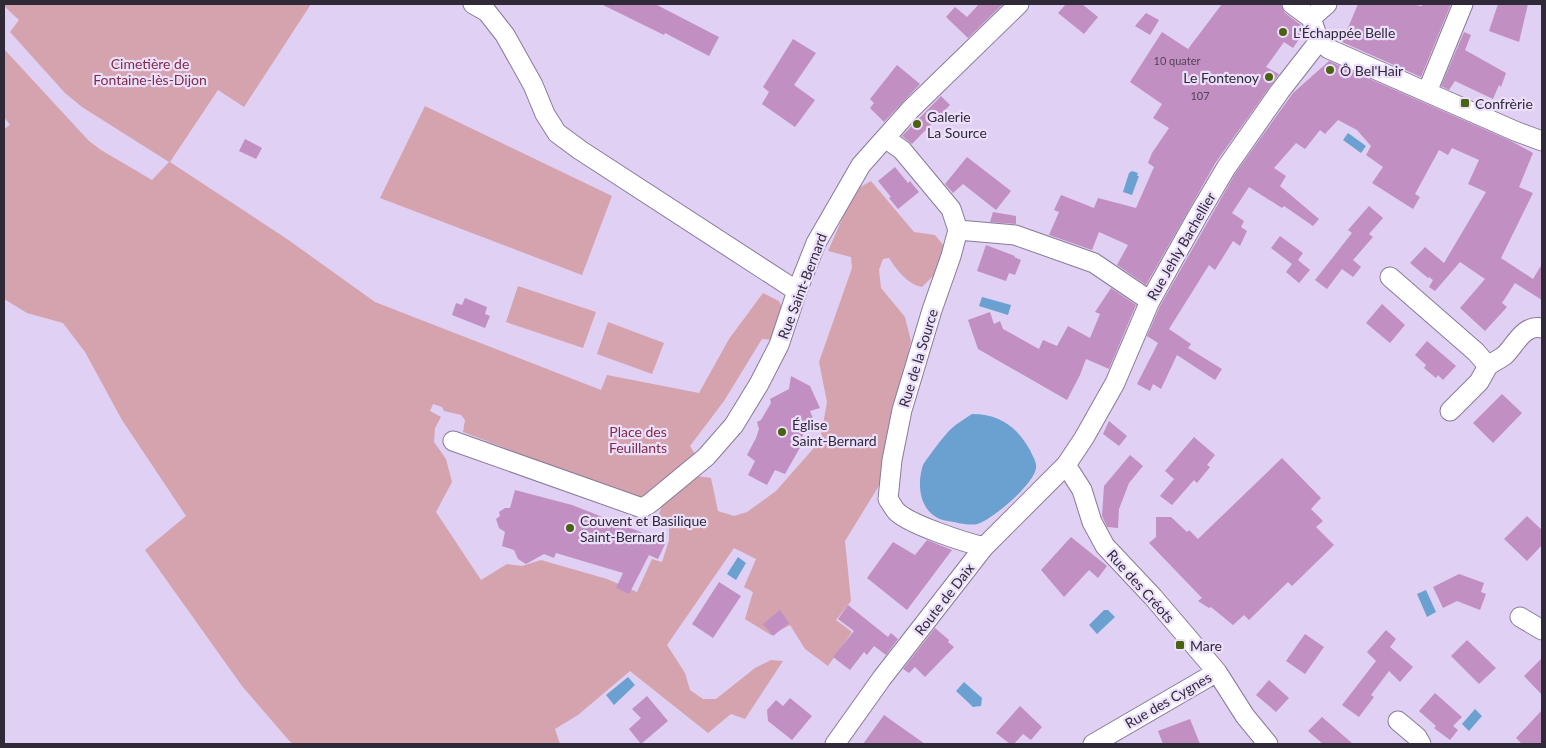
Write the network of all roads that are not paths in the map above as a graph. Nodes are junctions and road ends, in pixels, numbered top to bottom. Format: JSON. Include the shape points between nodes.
{"nodes":[{"id":1,"x":473,"y":4,"type":"edge"},
{"id":2,"x":1020,"y":4,"type":"edge"},
{"id":3,"x":1292,"y":4,"type":"edge"},
{"id":4,"x":1327,"y":4,"type":"edge"},
{"id":5,"x":1463,"y":4,"type":"edge"},
{"id":6,"x":1311,"y":18,"type":"junction"},
{"id":7,"x":1319,"y":40,"type":"junction"},
{"id":8,"x":1427,"y":92,"type":"junction"},
{"id":9,"x":885,"y":138,"type":"junction"},
{"id":10,"x":1542,"y":141,"type":"edge"},
{"id":11,"x":958,"y":230,"type":"junction"},
{"id":12,"x":1390,"y":278,"type":"dead end"},
{"id":13,"x":797,"y":291,"type":"junction"},
{"id":14,"x":1150,"y":301,"type":"junction"},
{"id":15,"x":1542,"y":328,"type":"edge"},
{"id":16,"x":1488,"y":366,"type":"junction"},
{"id":17,"x":1450,"y":411,"type":"dead end"},
{"id":18,"x":453,"y":441,"type":"dead end"},
{"id":19,"x":1066,"y":465,"type":"junction"},
{"id":20,"x":984,"y":547,"type":"junction"},
{"id":21,"x":1520,"y":617,"type":"dead end"},
{"id":22,"x":1542,"y":630,"type":"edge"},
{"id":23,"x":1218,"y":672,"type":"junction"},
{"id":24,"x":1398,"y":721,"type":"dead end"},
{"id":25,"x":835,"y":744,"type":"edge"},
{"id":26,"x":1093,"y":744,"type":"edge"},
{"id":27,"x":1268,"y":744,"type":"edge"},
{"id":28,"x":1421,"y":744,"type":"edge"}],
"edges":[{"from":1,"to":13,"type":"street","via":[[487,12],[505,35],[557,132]]},
{"from":2,"to":9,"type":"street","name":"Rue Saint-Bernard"},
{"from":3,"to":6,"type":"street"},
{"from":4,"to":6,"type":"street"},
{"from":5,"to":8,"type":"street"},
{"from":6,"to":7,"type":"street"},
{"from":7,"to":8,"type":"street","via":[[1329,49]]},
{"from":7,"to":14,"type":"street","name":"Rue Jehly Bachellier","via":[[1226,168]]},
{"from":8,"to":10,"type":"street"},
{"from":9,"to":11,"type":"street","via":[[902,150],[951,210]]},
{"from":9,"to":13,"type":"street","name":"Rue Saint-Bernard","via":[[861,165],[837,206],[816,243]]},
{"from":11,"to":14,"type":"street","via":[[1015,235],[1094,263]]},
{"from":11,"to":20,"type":"street","name":"Rue de la Source","via":[[902,410],[888,499],[897,512],[914,522]]},
{"from":12,"to":16,"type":"street"},
{"from":13,"to":18,"type":"street","name":"Rue Saint-Bernard","via":[[779,344],[760,384],[734,425],[706,457],[642,508]]},
{"from":14,"to":19,"type":"street","name":"Rue Jehly Bachellier","via":[[1114,383]]},
{"from":15,"to":16,"type":"street","via":[[1533,327],[1526,331],[1504,356]]},
{"from":16,"to":17,"type":"street","via":[[1479,382]]},
{"from":19,"to":20,"type":"street","name":"Route de Daix"},
{"from":19,"to":23,"type":"street","name":"Rue des Créots","via":[[1082,490],[1092,522],[1105,546]]},
{"from":20,"to":25,"type":"street","name":"Route de Daix"},
{"from":21,"to":22,"type":"street"},
{"from":23,"to":26,"type":"street","name":"Rue des Cygnes"},
{"from":23,"to":27,"type":"street","name":"Rue des Créots","via":[[1245,716]]},
{"from":24,"to":28,"type":"street"}]}
